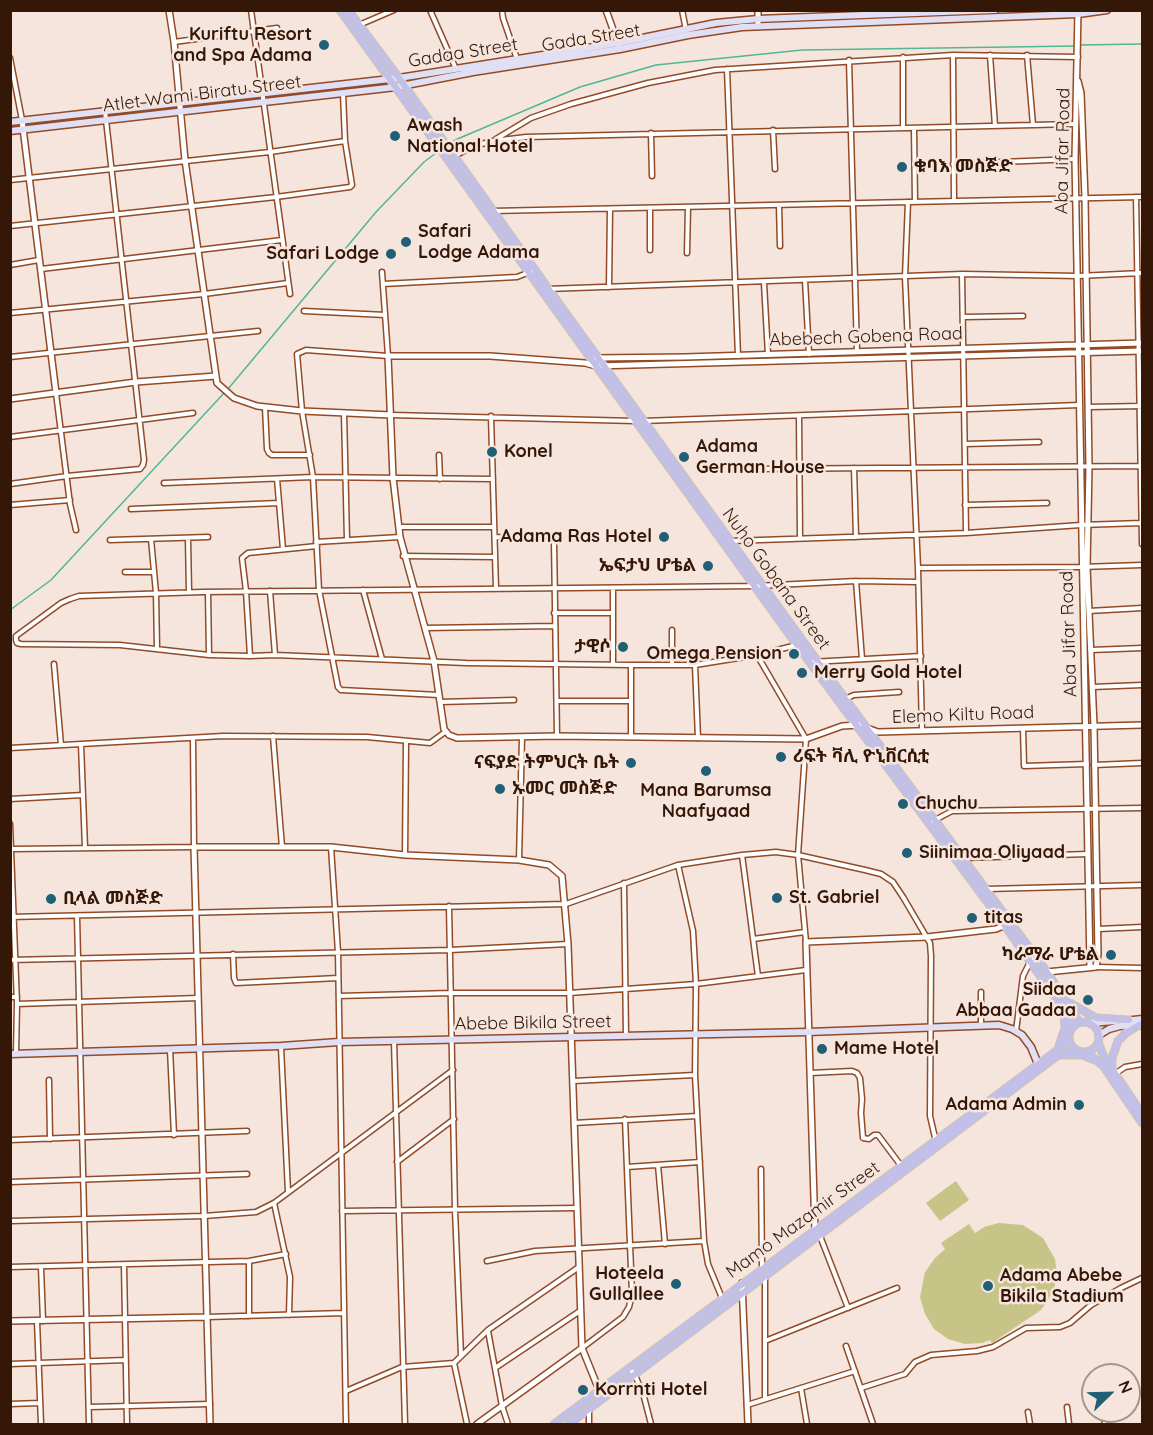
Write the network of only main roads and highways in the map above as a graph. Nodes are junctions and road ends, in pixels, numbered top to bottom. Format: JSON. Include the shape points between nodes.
{"nodes":[{"id":1,"x":340,"y":10,"type":"edge"},
{"id":2,"x":348,"y":10,"type":"edge"},
{"id":3,"x":995,"y":10,"type":"edge"},
{"id":4,"x":1107,"y":10,"type":"edge"},
{"id":5,"x":1067,"y":12,"type":"edge"},
{"id":6,"x":1078,"y":12,"type":"edge"},
{"id":7,"x":758,"y":22,"type":"junction"},
{"id":8,"x":619,"y":46,"type":"junction"},
{"id":9,"x":399,"y":78,"type":"junction"},
{"id":10,"x":391,"y":79,"type":"junction"},
{"id":11,"x":400,"y":86,"type":"junction"},
{"id":12,"x":181,"y":107,"type":"junction"},
{"id":13,"x":10,"y":122,"type":"edge"},
{"id":14,"x":10,"y":131,"type":"edge"},
{"id":15,"x":532,"y":271,"type":"junction"},
{"id":16,"x":640,"y":421,"type":"junction"},
{"id":17,"x":814,"y":662,"type":"junction"},
{"id":18,"x":861,"y":726,"type":"junction"},
{"id":19,"x":932,"y":821,"type":"junction"},
{"id":20,"x":1008,"y":925,"type":"junction"},
{"id":21,"x":1033,"y":960,"type":"junction"},
{"id":22,"x":1067,"y":1001,"type":"junction"},
{"id":23,"x":1063,"y":1009,"type":"junction"},
{"id":24,"x":1129,"y":1020,"type":"junction"},
{"id":25,"x":1079,"y":1022,"type":"junction"},
{"id":26,"x":1090,"y":1023,"type":"junction"},
{"id":27,"x":1141,"y":1023,"type":"edge"},
{"id":28,"x":1072,"y":1026,"type":"junction"},
{"id":29,"x":1098,"y":1038,"type":"junction"},
{"id":30,"x":1068,"y":1039,"type":"junction"},
{"id":31,"x":1074,"y":1049,"type":"junction"},
{"id":32,"x":1087,"y":1052,"type":"junction"},
{"id":33,"x":1057,"y":1053,"type":"junction"},
{"id":34,"x":13,"y":1054,"type":"edge"},
{"id":35,"x":1102,"y":1063,"type":"junction"},
{"id":36,"x":1038,"y":1064,"type":"junction"},
{"id":37,"x":1033,"y":1071,"type":"junction"},
{"id":38,"x":1114,"y":1072,"type":"junction"},
{"id":39,"x":1142,"y":1118,"type":"edge"},
{"id":40,"x":763,"y":1273,"type":"junction"},
{"id":41,"x":554,"y":1425,"type":"edge"},
{"id":42,"x":569,"y":1425,"type":"edge"}],
"edges":[{"from":1,"to":10,"type":"main road"},
{"from":2,"to":9,"type":"main road"},
{"from":3,"to":7,"type":"main road","name":"Gadaa Street"},
{"from":4,"to":6,"type":"main road"},
{"from":5,"to":6,"type":"main road"},
{"from":5,"to":7,"type":"main road"},
{"from":7,"to":8,"type":"main road","name":"Gadaa Street","via":[[687,31]]},
{"from":8,"to":9,"type":"main road","name":"Gadaa Street"},
{"from":8,"to":11,"type":"main road","name":"Gada Street"},
{"from":9,"to":10,"type":"main road","name":"Gadaa Street"},
{"from":9,"to":11,"type":"main road"},
{"from":10,"to":11,"type":"main road"},
{"from":10,"to":12,"type":"main road","name":"Atlet Wami Biratu Street"},
{"from":11,"to":12,"type":"main road","name":"Atlet Wami Biratu Street"},
{"from":11,"to":15,"type":"main road","name":"Nuho Gobana Street"},
{"from":12,"to":13,"type":"main road","name":"Atlet Wami Biratu Street"},
{"from":12,"to":14,"type":"main road","name":"Atlet Wami Biratu Street"},
{"from":15,"to":16,"type":"main road","name":"Nuho Gobana Street","via":[[549,289]]},
{"from":15,"to":16,"type":"main road","name":"Nuho Gobana Street","via":[[541,290]]},
{"from":16,"to":17,"type":"main road","name":"Nuho Gobana Street","via":[[731,541]]},
{"from":16,"to":17,"type":"main road","name":"Nuho Gobana Street","via":[[797,645]]},
{"from":17,"to":18,"type":"main road","name":"Nuho Gobana Street"},
{"from":17,"to":18,"type":"main road","name":"Nuho Gobana Street","via":[[845,699]]},
{"from":18,"to":19,"type":"main road","name":"Nuho Gobana Street"},
{"from":19,"to":20,"type":"main road","name":"Nuho Gobana Street"},
{"from":19,"to":20,"type":"main road","name":"Nuho Gobana Street","via":[[986,889]]},
{"from":20,"to":21,"type":"main road","name":"Nuho Gobana Street"},
{"from":21,"to":22,"type":"main road","name":"Nuho Gobana Street","via":[[1047,972]]},
{"from":21,"to":23,"type":"main road","name":"Nuho Gobana Street"},
{"from":22,"to":24,"type":"main road","via":[[1096,1018]]},
{"from":22,"to":25,"type":"main road","name":"Nuho Gobana Street"},
{"from":23,"to":28,"type":"main road","name":"Nuho Gobana Street"},
{"from":23,"to":33,"type":"main road","via":[[1065,1028]]},
{"from":24,"to":26,"type":"main road"},
{"from":24,"to":27,"type":"main road"},
{"from":25,"to":26,"type":"main road"},
{"from":25,"to":28,"type":"main road"},
{"from":26,"to":29,"type":"main road"},
{"from":27,"to":29,"type":"main road","via":[[1109,1029]]},
{"from":27,"to":38,"type":"main road","via":[[1126,1033],[1113,1050]]},
{"from":28,"to":30,"type":"main road"},
{"from":29,"to":32,"type":"main road"},
{"from":29,"to":38,"type":"main road","via":[[1101,1052]]},
{"from":30,"to":31,"type":"main road"},
{"from":30,"to":33,"type":"main road","name":"Mamo Mazamir Street"},
{"from":31,"to":32,"type":"main road"},
{"from":31,"to":33,"type":"main road","name":"Mamo Mazamir Street"},
{"from":32,"to":35,"type":"main road"},
{"from":33,"to":35,"type":"main road","via":[[1082,1055]]},
{"from":33,"to":36,"type":"main road","name":"Mamo Mazamir Street"},
{"from":33,"to":37,"type":"main road","name":"Mamo Mazamir Street"},
{"from":34,"to":36,"type":"main road","name":"Abebe Bikila Street","via":[[999,1025],[1022,1035]]},
{"from":35,"to":39,"type":"main road"},
{"from":36,"to":37,"type":"main road","name":"Mamo Mazamir Street"},
{"from":37,"to":40,"type":"main road","name":"Mamo Mazamir Street"},
{"from":38,"to":39,"type":"main road"},
{"from":40,"to":41,"type":"main road","name":"Mamo Mazamir Street","via":[[742,1283]]},
{"from":40,"to":42,"type":"main road","name":"Mamo Mazamir Street"}]}
